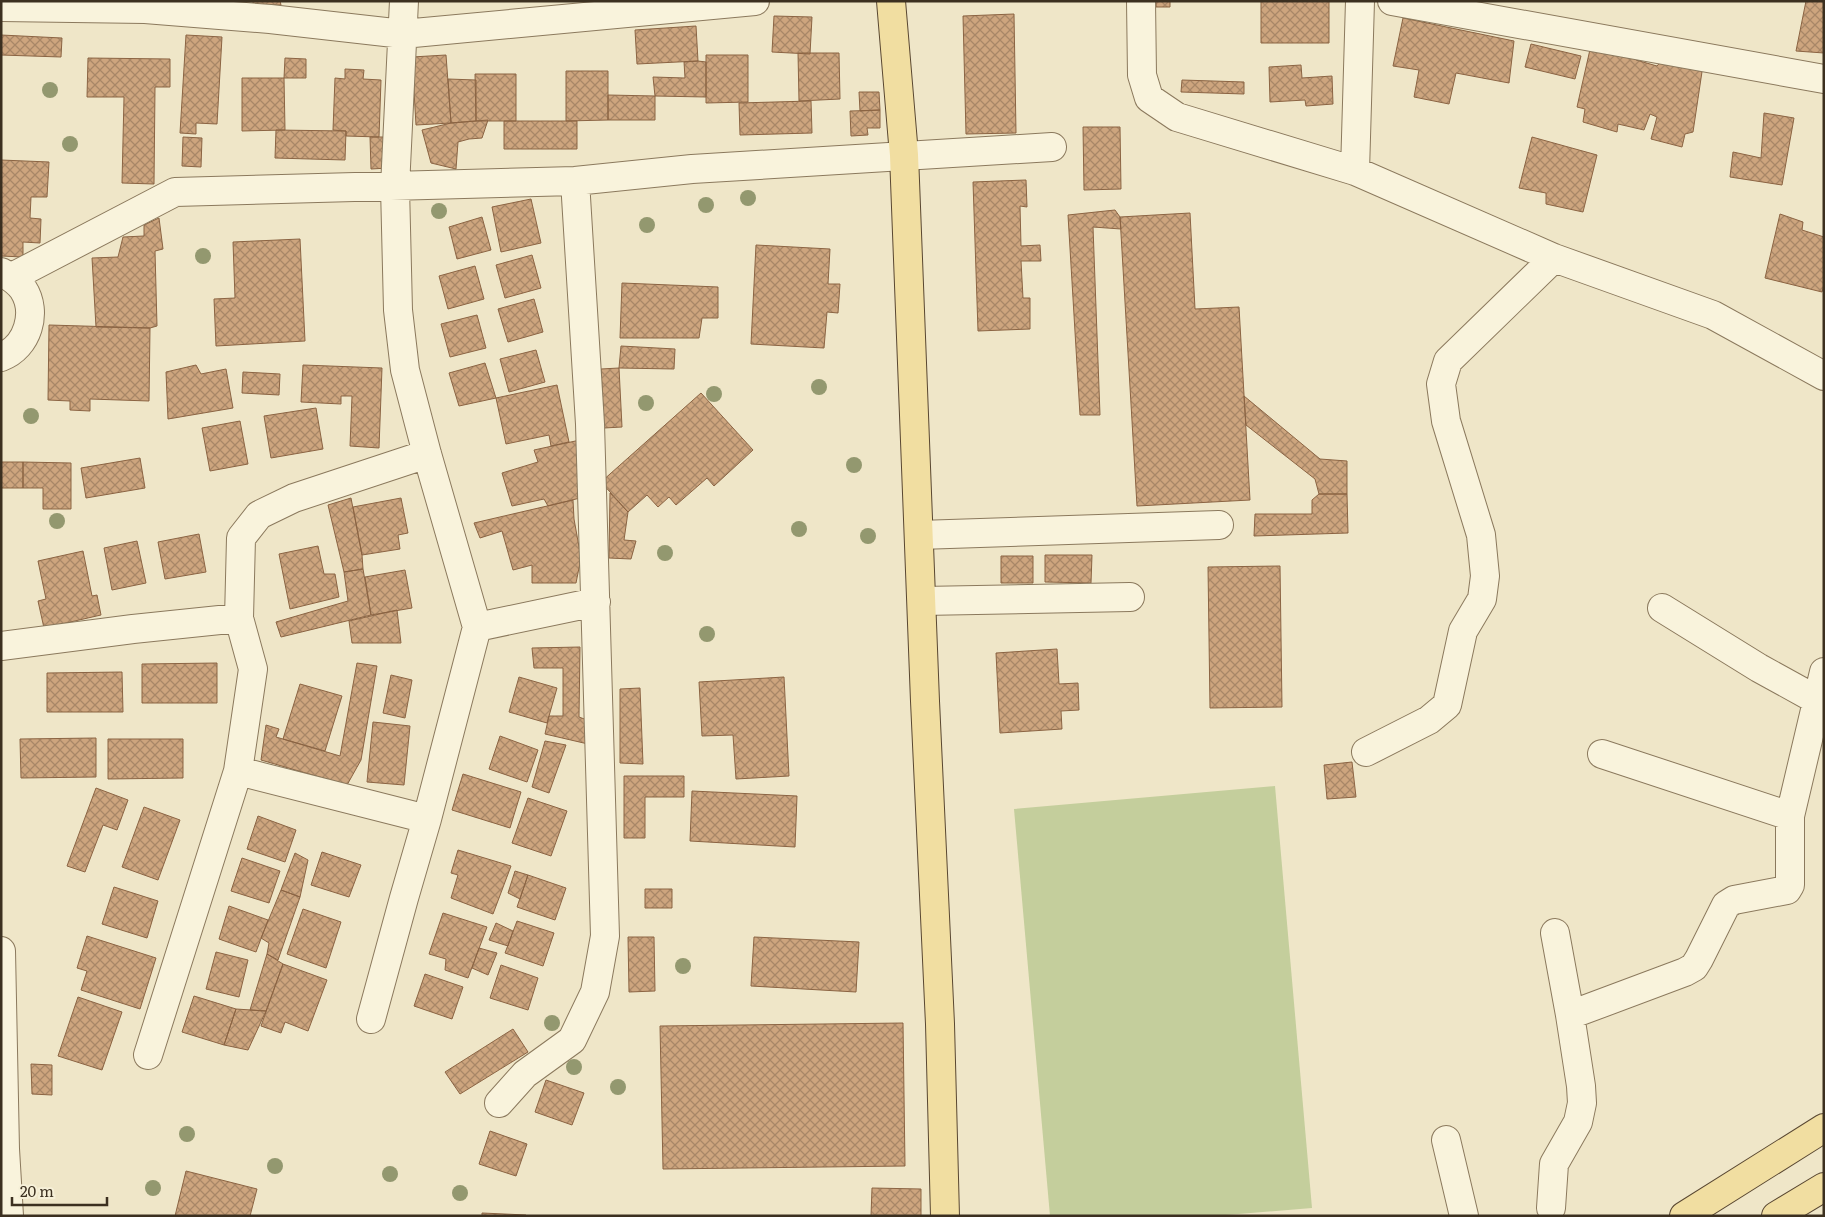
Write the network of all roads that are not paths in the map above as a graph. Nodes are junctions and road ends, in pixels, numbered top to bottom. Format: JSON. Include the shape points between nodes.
{"nodes":[{"id":1,"x":404,"y":1,"type":"edge"},
{"id":2,"x":755,"y":1,"type":"edge"},
{"id":3,"x":891,"y":1,"type":"edge"},
{"id":4,"x":1141,"y":1,"type":"edge"},
{"id":5,"x":1360,"y":1,"type":"edge"},
{"id":6,"x":1392,"y":1,"type":"edge"},
{"id":7,"x":708,"y":3,"type":"edge"},
{"id":8,"x":145,"y":5,"type":"edge"},
{"id":9,"x":1,"y":7,"type":"edge"},
{"id":10,"x":403,"y":34,"type":"junction"},
{"id":11,"x":1824,"y":79,"type":"edge"},
{"id":12,"x":1052,"y":147,"type":"dead end"},
{"id":13,"x":904,"y":155,"type":"junction"},
{"id":14,"x":1355,"y":171,"type":"junction"},
{"id":15,"x":575,"y":181,"type":"junction"},
{"id":16,"x":395,"y":187,"type":"junction"},
{"id":17,"x":1554,"y":258,"type":"junction"},
{"id":18,"x":6,"y":275,"type":"edge"},
{"id":19,"x":1,"y":357,"type":"edge"},
{"id":20,"x":1824,"y":376,"type":"edge"},
{"id":21,"x":426,"y":454,"type":"junction"},
{"id":22,"x":1220,"y":525,"type":"dead end"},
{"id":23,"x":919,"y":535,"type":"junction"},
{"id":24,"x":1130,"y":597,"type":"dead end"},
{"id":25,"x":922,"y":601,"type":"junction"},
{"id":26,"x":596,"y":602,"type":"junction"},
{"id":27,"x":1662,"y":608,"type":"dead end"},
{"id":28,"x":239,"y":618,"type":"junction"},
{"id":29,"x":476,"y":627,"type":"junction"},
{"id":30,"x":1,"y":646,"type":"edge"},
{"id":31,"x":1824,"y":672,"type":"edge"},
{"id":32,"x":1817,"y":700,"type":"junction"},
{"id":33,"x":1366,"y":752,"type":"dead end"},
{"id":34,"x":1602,"y":754,"type":"dead end"},
{"id":35,"x":238,"y":771,"type":"junction"},
{"id":36,"x":1790,"y":816,"type":"junction"},
{"id":37,"x":428,"y":819,"type":"junction"},
{"id":38,"x":1555,"y":933,"type":"dead end"},
{"id":39,"x":1,"y":951,"type":"edge"},
{"id":40,"x":1570,"y":1015,"type":"junction"},
{"id":41,"x":371,"y":1018,"type":"dead end"},
{"id":42,"x":148,"y":1055,"type":"dead end"},
{"id":43,"x":499,"y":1103,"type":"dead end"},
{"id":44,"x":1824,"y":1128,"type":"edge"},
{"id":45,"x":1446,"y":1140,"type":"dead end"},
{"id":46,"x":1824,"y":1187,"type":"edge"},
{"id":47,"x":1551,"y":1208,"type":"dead end"},
{"id":48,"x":9,"y":1216,"type":"edge"},
{"id":49,"x":945,"y":1216,"type":"edge"},
{"id":50,"x":1464,"y":1216,"type":"edge"},
{"id":51,"x":1684,"y":1216,"type":"edge"},
{"id":52,"x":1776,"y":1216,"type":"edge"}],
"edges":[{"from":1,"to":10,"type":"street"},
{"from":2,"to":7,"type":"street"},
{"from":3,"to":13,"type":"main road"},
{"from":4,"to":14,"type":"street","via":[[1142,75],[1149,98],[1177,117]]},
{"from":5,"to":14,"type":"street"},
{"from":6,"to":11,"type":"street"},
{"from":7,"to":10,"type":"street"},
{"from":8,"to":9,"type":"street"},
{"from":8,"to":10,"type":"street"},
{"from":10,"to":16,"type":"street"},
{"from":12,"to":13,"type":"street"},
{"from":13,"to":15,"type":"street","via":[[692,169]]},
{"from":13,"to":23,"type":"main road"},
{"from":14,"to":17,"type":"street"},
{"from":15,"to":16,"type":"street"},
{"from":15,"to":26,"type":"street","via":[[590,424]]},
{"from":16,"to":18,"type":"street","via":[[175,192]]},
{"from":16,"to":21,"type":"street","via":[[399,318],[405,370]]},
{"from":17,"to":20,"type":"street","via":[[1713,315]]},
{"from":17,"to":33,"type":"street","via":[[1448,361],[1441,384],[1446,422],[1481,535],[1485,576],[1482,599],[1464,631],[1447,705],[1429,720]]},
{"from":18,"to":19,"type":"street","via":[[22,288],[31,318],[19,345]]},
{"from":21,"to":28,"type":"street","via":[[294,498],[259,515],[241,538]]},
{"from":21,"to":29,"type":"street"},
{"from":22,"to":23,"type":"street"},
{"from":23,"to":25,"type":"main road"},
{"from":24,"to":25,"type":"street"},
{"from":25,"to":49,"type":"main road"},
{"from":26,"to":29,"type":"street"},
{"from":26,"to":43,"type":"street","via":[[605,936],[595,992],[572,1040],[525,1074]]},
{"from":27,"to":32,"type":"street"},
{"from":28,"to":30,"type":"street"},
{"from":28,"to":35,"type":"street","via":[[253,669]]},
{"from":29,"to":37,"type":"street"},
{"from":31,"to":32,"type":"street"},
{"from":32,"to":36,"type":"street"},
{"from":34,"to":36,"type":"street"},
{"from":35,"to":37,"type":"street"},
{"from":35,"to":42,"type":"street"},
{"from":36,"to":40,"type":"street","via":[[1790,885],[1787,890],[1734,900],[1726,905],[1694,967]]},
{"from":37,"to":41,"type":"street"},
{"from":38,"to":40,"type":"street"},
{"from":39,"to":48,"type":"street"},
{"from":40,"to":47,"type":"street","via":[[1582,1104],[1578,1122],[1554,1164]]},
{"from":44,"to":51,"type":"main road"},
{"from":45,"to":50,"type":"street"},
{"from":46,"to":52,"type":"main road"}]}
